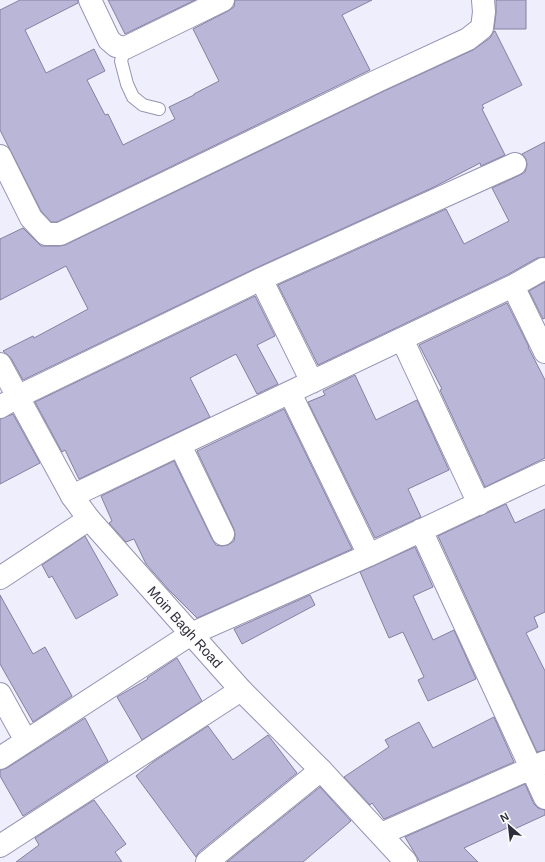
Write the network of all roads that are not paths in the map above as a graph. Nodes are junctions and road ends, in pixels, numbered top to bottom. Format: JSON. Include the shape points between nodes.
{"nodes":[{"id":1,"x":90,"y":0,"type":"edge"},
{"id":2,"x":223,"y":0,"type":"edge"},
{"id":3,"x":483,"y":0,"type":"edge"},
{"id":4,"x":124,"y":48,"type":"junction"},
{"id":5,"x":158,"y":109,"type":"dead end"},
{"id":6,"x":0,"y":156,"type":"edge"},
{"id":7,"x":516,"y":164,"type":"dead end"},
{"id":8,"x":543,"y":269,"type":"dead end"},
{"id":9,"x":261,"y":279,"type":"junction"},
{"id":10,"x":513,"y":286,"type":"junction"},
{"id":11,"x":402,"y":339,"type":"junction"},
{"id":12,"x":545,"y":352,"type":"edge"},
{"id":13,"x":0,"y":364,"type":"edge"},
{"id":14,"x":312,"y":382,"type":"junction"},
{"id":15,"x":290,"y":393,"type":"junction"},
{"id":16,"x":9,"y":402,"type":"edge"},
{"id":17,"x":180,"y":445,"type":"junction"},
{"id":18,"x":545,"y":472,"type":"edge"},
{"id":19,"x":72,"y":496,"type":"junction"},
{"id":20,"x":478,"y":504,"type":"junction"},
{"id":21,"x":90,"y":519,"type":"junction"},
{"id":22,"x":421,"y":530,"type":"junction"},
{"id":23,"x":223,"y":534,"type":"dead end"},
{"id":24,"x":369,"y":555,"type":"junction"},
{"id":25,"x":0,"y":578,"type":"edge"},
{"id":26,"x":191,"y":634,"type":"junction"},
{"id":27,"x":241,"y":690,"type":"junction"},
{"id":28,"x":0,"y":694,"type":"edge"},
{"id":29,"x":26,"y":741,"type":"junction"},
{"id":30,"x":0,"y":758,"type":"edge"},
{"id":31,"x":538,"y":765,"type":"edge"},
{"id":32,"x":321,"y":770,"type":"junction"},
{"id":33,"x":545,"y":798,"type":"edge"},
{"id":34,"x":381,"y":834,"type":"junction"},
{"id":35,"x":0,"y":846,"type":"edge"},
{"id":36,"x":207,"y":862,"type":"edge"},
{"id":37,"x":406,"y":862,"type":"edge"}],
"edges":[{"from":1,"to":4,"type":"street","via":[[109,40]]},
{"from":2,"to":4,"type":"street"},
{"from":3,"to":6,"type":"street","via":[[482,28],[468,39],[60,234],[46,234],[31,218]]},
{"from":4,"to":5,"type":"lane","via":[[121,61],[133,97],[143,105]]},
{"from":7,"to":9,"type":"street"},
{"from":8,"to":10,"type":"street"},
{"from":9,"to":14,"type":"street"},
{"from":9,"to":16,"type":"street"},
{"from":10,"to":11,"type":"street"},
{"from":10,"to":12,"type":"street"},
{"from":11,"to":14,"type":"street"},
{"from":11,"to":20,"type":"street"},
{"from":13,"to":16,"type":"street","name":"Moin Bagh Road"},
{"from":14,"to":15,"type":"street"},
{"from":15,"to":17,"type":"street"},
{"from":15,"to":24,"type":"street"},
{"from":16,"to":19,"type":"street","name":"Moin Bagh Road"},
{"from":17,"to":19,"type":"street"},
{"from":17,"to":23,"type":"street"},
{"from":18,"to":20,"type":"street"},
{"from":19,"to":21,"type":"street","name":"Moin Bagh Road"},
{"from":20,"to":22,"type":"street"},
{"from":21,"to":25,"type":"street"},
{"from":21,"to":26,"type":"street","name":"Moin Bagh Road"},
{"from":22,"to":24,"type":"street"},
{"from":22,"to":31,"type":"street"},
{"from":24,"to":26,"type":"street"},
{"from":26,"to":27,"type":"street","name":"Moin Bagh Road"},
{"from":26,"to":29,"type":"street"},
{"from":27,"to":32,"type":"street","name":"Moin Bagh Road"},
{"from":27,"to":35,"type":"street"},
{"from":28,"to":29,"type":"street"},
{"from":29,"to":30,"type":"street"},
{"from":31,"to":33,"type":"street"},
{"from":31,"to":34,"type":"street"},
{"from":32,"to":34,"type":"street","name":"Moin Bagh Road"},
{"from":32,"to":36,"type":"street"},
{"from":34,"to":37,"type":"street","name":"Moin Bagh Road"}]}
